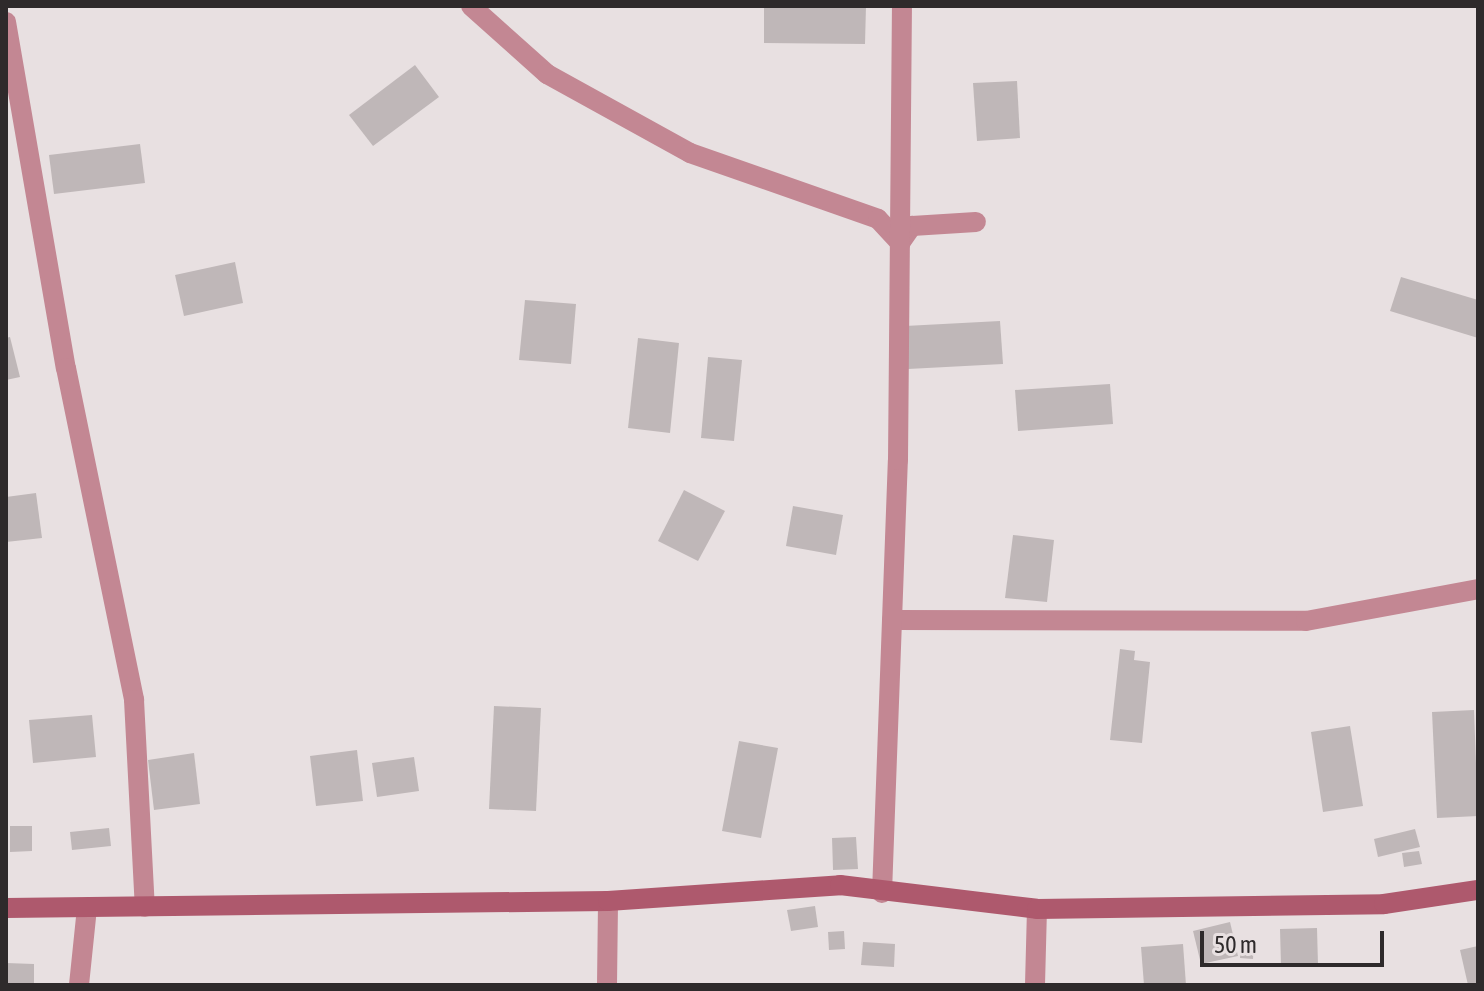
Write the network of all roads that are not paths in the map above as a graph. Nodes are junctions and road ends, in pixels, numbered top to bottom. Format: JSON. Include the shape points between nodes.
{"nodes":[{"id":1,"x":471,"y":6,"type":"edge"},
{"id":2,"x":902,"y":6,"type":"edge"},
{"id":3,"x":6,"y":22,"type":"edge"},
{"id":4,"x":976,"y":222,"type":"dead end"},
{"id":5,"x":900,"y":243,"type":"junction"},
{"id":6,"x":1478,"y":589,"type":"edge"},
{"id":7,"x":892,"y":620,"type":"junction"},
{"id":8,"x":1478,"y":890,"type":"edge"},
{"id":9,"x":882,"y":893,"type":"junction"},
{"id":10,"x":608,"y":901,"type":"junction"},
{"id":11,"x":87,"y":907,"type":"junction"},
{"id":12,"x":145,"y":907,"type":"junction"},
{"id":13,"x":6,"y":908,"type":"edge"},
{"id":14,"x":1037,"y":909,"type":"junction"},
{"id":15,"x":79,"y":985,"type":"edge"},
{"id":16,"x":607,"y":985,"type":"edge"},
{"id":17,"x":1035,"y":985,"type":"edge"}],
"edges":[{"from":1,"to":5,"type":"street","via":[[547,74],[586,96],[690,153],[878,219]]},
{"from":2,"to":5,"type":"street"},
{"from":3,"to":12,"type":"street","via":[[66,368],[134,700]]},
{"from":4,"to":5,"type":"street","via":[[912,226]]},
{"from":5,"to":7,"type":"street"},
{"from":6,"to":7,"type":"street","via":[[1306,621]]},
{"from":7,"to":9,"type":"street"},
{"from":8,"to":14,"type":"street","via":[[1384,904]]},
{"from":9,"to":10,"type":"street","via":[[840,885]]},
{"from":9,"to":14,"type":"street"},
{"from":10,"to":12,"type":"street"},
{"from":10,"to":16,"type":"street"},
{"from":11,"to":12,"type":"street"},
{"from":11,"to":13,"type":"street"},
{"from":11,"to":15,"type":"street"},
{"from":14,"to":17,"type":"street"}]}
